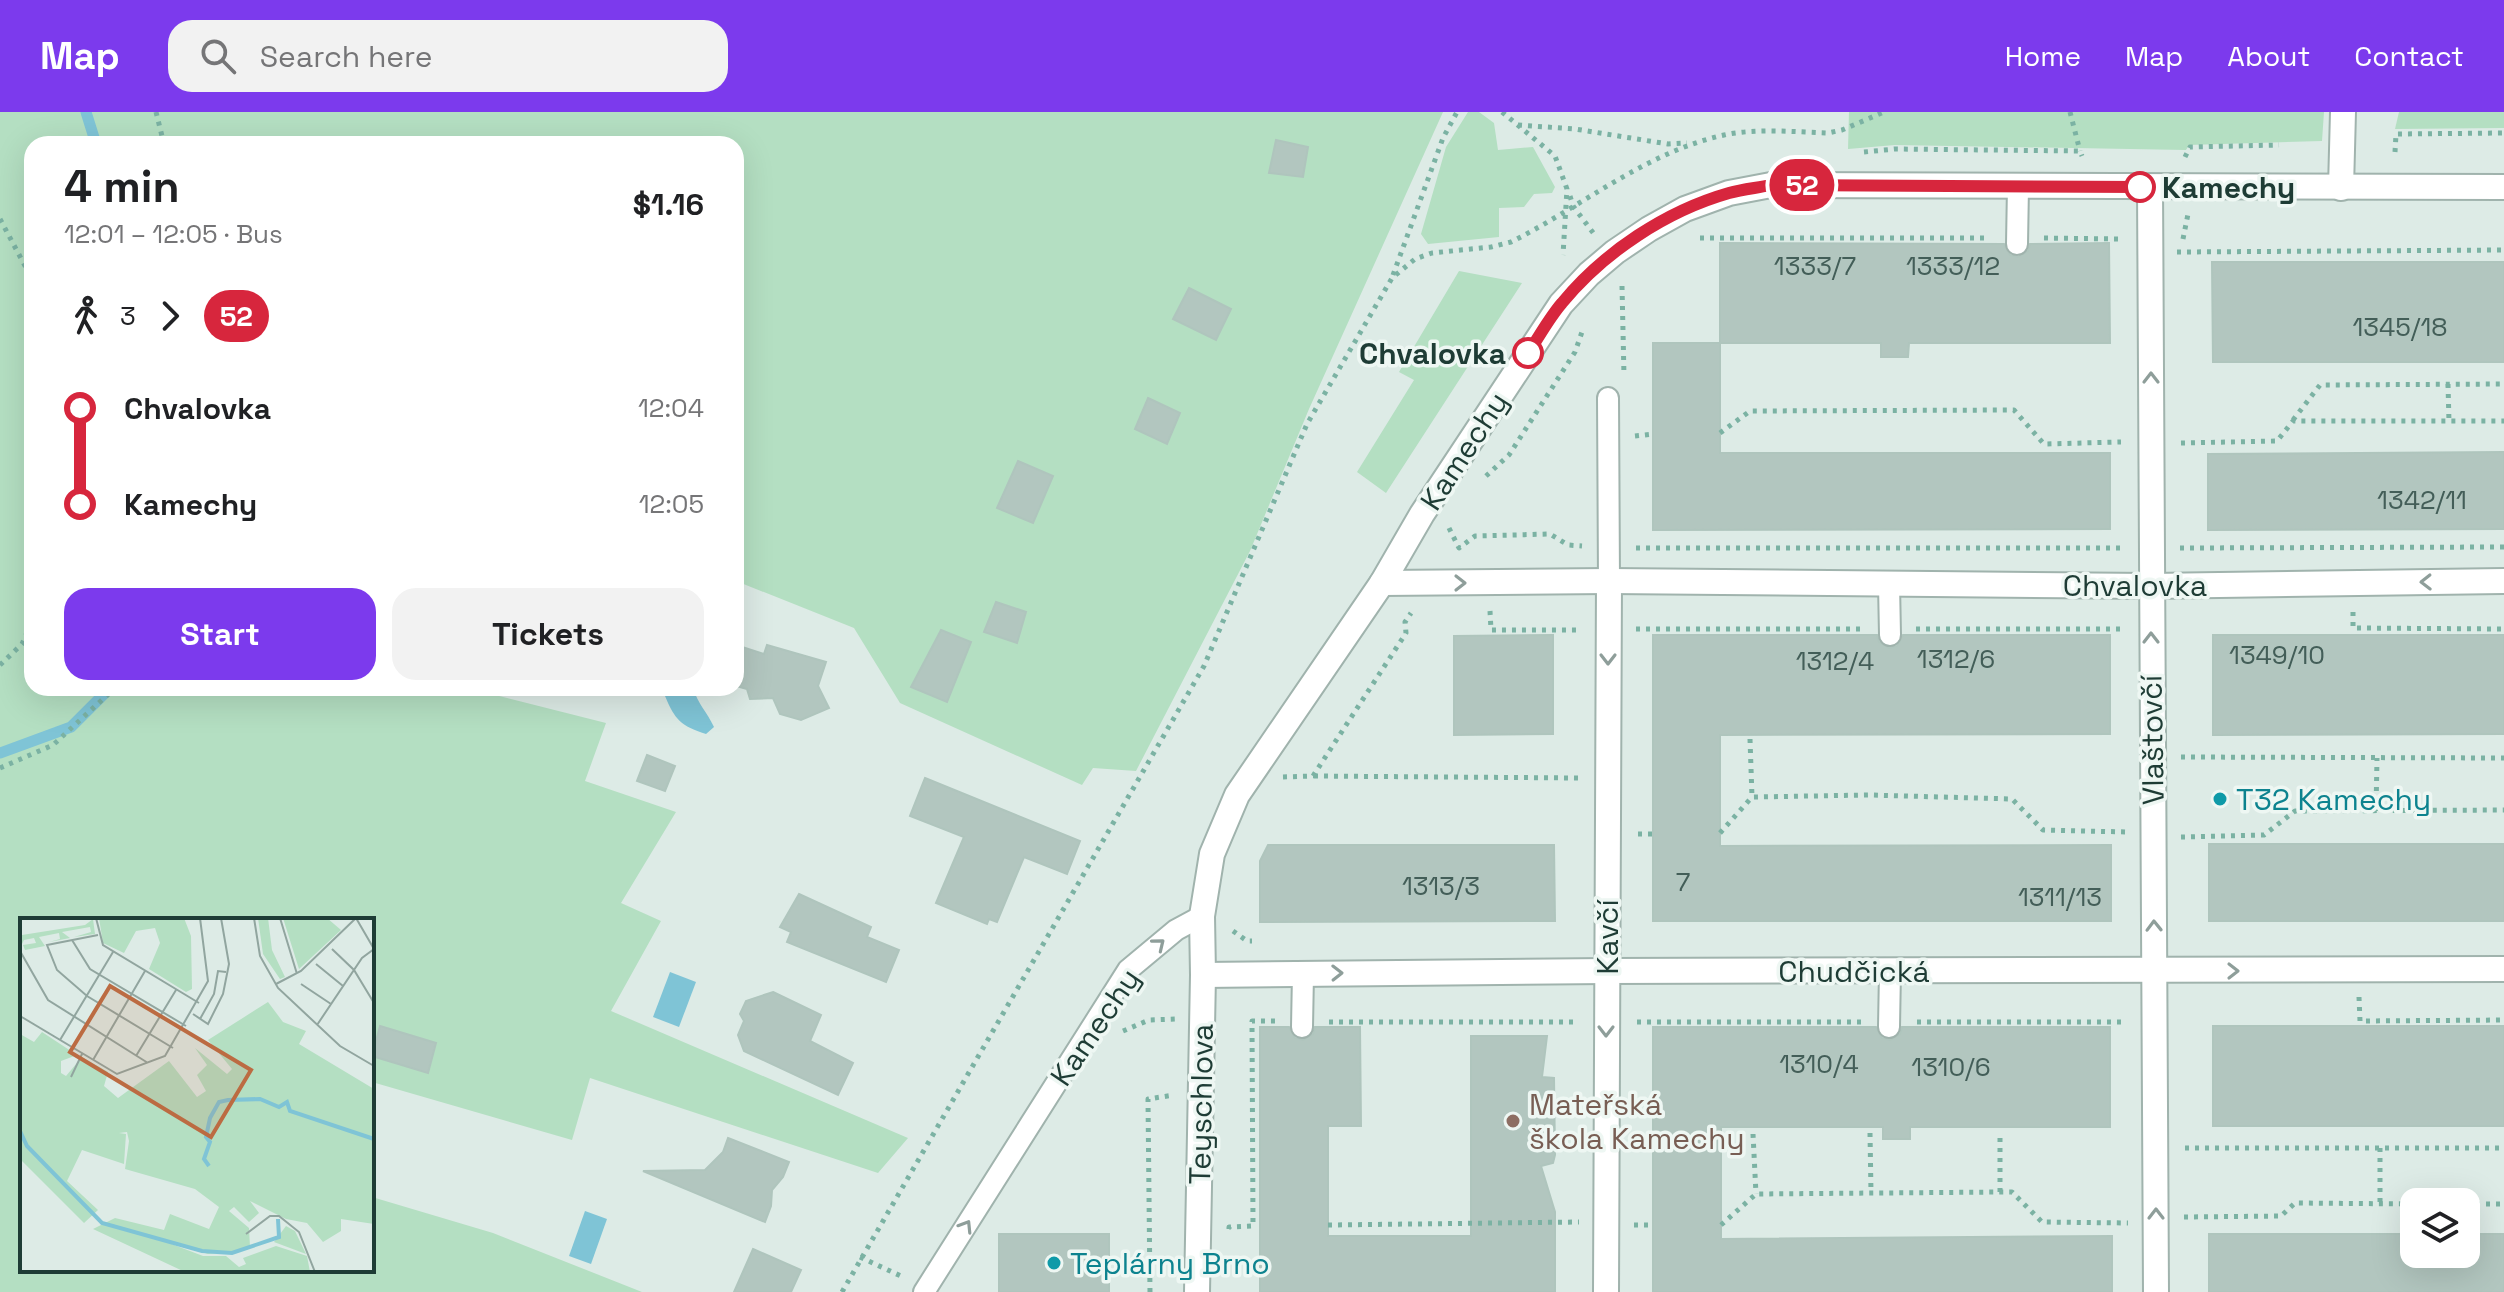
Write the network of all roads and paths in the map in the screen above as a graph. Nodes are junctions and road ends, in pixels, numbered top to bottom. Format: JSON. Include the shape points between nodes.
{"nodes":[{"id":1,"x":156,"y":112,"type":"edge"},
{"id":2,"x":1457,"y":112,"type":"edge"},
{"id":3,"x":1502,"y":112,"type":"edge"},
{"id":4,"x":1884,"y":112,"type":"edge"},
{"id":5,"x":2070,"y":112,"type":"edge"},
{"id":6,"x":2343,"y":112,"type":"edge"},
{"id":7,"x":1518,"y":125,"type":"junction"},
{"id":8,"x":2504,"y":133,"type":"edge"},
{"id":9,"x":162,"y":136,"type":"edge"},
{"id":10,"x":1692,"y":143,"type":"junction"},
{"id":11,"x":2279,"y":145,"type":"dead end"},
{"id":12,"x":1895,"y":149,"type":"dead end"},
{"id":13,"x":2080,"y":151,"type":"junction"},
{"id":14,"x":2395,"y":152,"type":"dead end"},
{"id":15,"x":2184,"y":159,"type":"dead end"},
{"id":16,"x":2084,"y":160,"type":"dead end"},
{"id":17,"x":2018,"y":186,"type":"junction"},
{"id":18,"x":2150,"y":187,"type":"junction"},
{"id":19,"x":2504,"y":187,"type":"edge"},
{"id":20,"x":2341,"y":188,"type":"junction"},
{"id":21,"x":1571,"y":207,"type":"junction"},
{"id":22,"x":0,"y":219,"type":"edge"},
{"id":23,"x":1595,"y":235,"type":"dead end"},
{"id":24,"x":1686,"y":238,"type":"dead end"},
{"id":25,"x":2017,"y":241,"type":"junction"},
{"id":26,"x":2504,"y":250,"type":"edge"},
{"id":27,"x":2150,"y":253,"type":"junction"},
{"id":28,"x":24,"y":264,"type":"edge"},
{"id":29,"x":1562,"y":265,"type":"dead end"},
{"id":30,"x":1392,"y":278,"type":"junction"},
{"id":31,"x":1611,"y":289,"type":"dead end"},
{"id":32,"x":1585,"y":325,"type":"dead end"},
{"id":33,"x":1624,"y":380,"type":"dead end"},
{"id":34,"x":2448,"y":384,"type":"junction"},
{"id":35,"x":2504,"y":384,"type":"edge"},
{"id":36,"x":1608,"y":398,"type":"dead end"},
{"id":37,"x":2293,"y":421,"type":"junction"},
{"id":38,"x":2504,"y":421,"type":"edge"},
{"id":39,"x":2449,"y":422,"type":"junction"},
{"id":40,"x":1720,"y":433,"type":"dead end"},
{"id":41,"x":2134,"y":442,"type":"dead end"},
{"id":42,"x":2180,"y":443,"type":"dead end"},
{"id":43,"x":1480,"y":482,"type":"dead end"},
{"id":44,"x":1448,"y":520,"type":"dead end"},
{"id":45,"x":1609,"y":547,"type":"junction"},
{"id":46,"x":2504,"y":547,"type":"edge"},
{"id":47,"x":2151,"y":548,"type":"junction"},
{"id":48,"x":1609,"y":581,"type":"junction"},
{"id":49,"x":2504,"y":581,"type":"edge"},
{"id":50,"x":1382,"y":583,"type":"junction"},
{"id":51,"x":1889,"y":584,"type":"junction"},
{"id":52,"x":2151,"y":586,"type":"junction"},
{"id":53,"x":2353,"y":602,"type":"dead end"},
{"id":54,"x":1484,"y":606,"type":"dead end"},
{"id":55,"x":1414,"y":607,"type":"dead end"},
{"id":56,"x":1609,"y":629,"type":"junction"},
{"id":57,"x":2504,"y":629,"type":"edge"},
{"id":58,"x":2151,"y":631,"type":"junction"},
{"id":59,"x":1890,"y":632,"type":"junction"},
{"id":60,"x":24,"y":639,"type":"edge"},
{"id":61,"x":1580,"y":644,"type":"dead end"},
{"id":62,"x":0,"y":665,"type":"edge"},
{"id":63,"x":106,"y":696,"type":"edge"},
{"id":64,"x":1750,"y":739,"type":"dead end"},
{"id":65,"x":2179,"y":741,"type":"dead end"},
{"id":66,"x":2377,"y":758,"type":"junction"},
{"id":67,"x":2504,"y":758,"type":"edge"},
{"id":68,"x":1581,"y":763,"type":"dead end"},
{"id":69,"x":0,"y":768,"type":"edge"},
{"id":70,"x":1313,"y":776,"type":"junction"},
{"id":71,"x":1281,"y":777,"type":"dead end"},
{"id":72,"x":1581,"y":778,"type":"junction"},
{"id":73,"x":1581,"y":794,"type":"dead end"},
{"id":74,"x":1752,"y":797,"type":"junction"},
{"id":75,"x":2504,"y":810,"type":"edge"},
{"id":76,"x":2376,"y":811,"type":"junction"},
{"id":77,"x":2179,"y":821,"type":"dead end"},
{"id":78,"x":2136,"y":832,"type":"dead end"},
{"id":79,"x":1720,"y":833,"type":"dead end"},
{"id":80,"x":2179,"y":837,"type":"junction"},
{"id":81,"x":2179,"y":851,"type":"dead end"},
{"id":82,"x":1202,"y":916,"type":"junction"},
{"id":83,"x":1229,"y":919,"type":"dead end"},
{"id":84,"x":1262,"y":941,"type":"dead end"},
{"id":85,"x":2504,"y":969,"type":"edge"},
{"id":86,"x":1607,"y":971,"type":"junction"},
{"id":87,"x":1890,"y":971,"type":"junction"},
{"id":88,"x":2155,"y":972,"type":"junction"},
{"id":89,"x":1303,"y":974,"type":"junction"},
{"id":90,"x":1203,"y":975,"type":"junction"},
{"id":91,"x":2359,"y":995,"type":"dead end"},
{"id":92,"x":1178,"y":1018,"type":"dead end"},
{"id":93,"x":2504,"y":1020,"type":"edge"},
{"id":94,"x":1579,"y":1022,"type":"dead end"},
{"id":95,"x":1302,"y":1024,"type":"junction"},
{"id":96,"x":1889,"y":1027,"type":"dead end"},
{"id":97,"x":1121,"y":1032,"type":"dead end"},
{"id":98,"x":1179,"y":1095,"type":"dead end"},
{"id":99,"x":2000,"y":1132,"type":"dead end"},
{"id":100,"x":1870,"y":1133,"type":"dead end"},
{"id":101,"x":1753,"y":1134,"type":"dead end"},
{"id":102,"x":2156,"y":1148,"type":"junction"},
{"id":103,"x":2380,"y":1148,"type":"junction"},
{"id":104,"x":2504,"y":1148,"type":"edge"},
{"id":105,"x":2000,"y":1192,"type":"junction"},
{"id":106,"x":1871,"y":1193,"type":"junction"},
{"id":107,"x":1756,"y":1194,"type":"junction"},
{"id":108,"x":2380,"y":1203,"type":"junction"},
{"id":109,"x":2400,"y":1204,"type":"edge"},
{"id":110,"x":2480,"y":1204,"type":"edge"},
{"id":111,"x":2504,"y":1204,"type":"edge"},
{"id":112,"x":2181,"y":1218,"type":"dead end"},
{"id":113,"x":1581,"y":1222,"type":"dead end"},
{"id":114,"x":2136,"y":1223,"type":"dead end"},
{"id":115,"x":1328,"y":1225,"type":"dead end"},
{"id":116,"x":1721,"y":1225,"type":"dead end"},
{"id":117,"x":1229,"y":1240,"type":"dead end"},
{"id":118,"x":860,"y":1257,"type":"junction"},
{"id":119,"x":925,"y":1290,"type":"edge"},
{"id":120,"x":842,"y":1292,"type":"edge"},
{"id":121,"x":1150,"y":1292,"type":"edge"},
{"id":122,"x":1197,"y":1292,"type":"edge"},
{"id":123,"x":1606,"y":1292,"type":"edge"},
{"id":124,"x":2156,"y":1292,"type":"edge"}],
"edges":[{"from":1,"to":9,"type":"path"},
{"from":2,"to":30,"type":"path"},
{"from":3,"to":7,"type":"path"},
{"from":4,"to":10,"type":"path","via":[[1828,133],[1727,134]]},
{"from":5,"to":13,"type":"path"},
{"from":6,"to":20,"type":"street"},
{"from":7,"to":10,"type":"path"},
{"from":7,"to":21,"type":"path","via":[[1555,156]]},
{"from":8,"to":14,"type":"path","via":[[2396,134]]},
{"from":10,"to":21,"type":"path"},
{"from":11,"to":15,"type":"path","via":[[2190,147]]},
{"from":12,"to":13,"type":"path"},
{"from":13,"to":16,"type":"path"},
{"from":17,"to":18,"type":"street","name":"Kamechy"},
{"from":17,"to":25,"type":"lane"},
{"from":17,"to":50,"type":"street","name":"Kamechy","via":[[1771,185],[1729,193],[1649,229],[1589,274],[1561,304]]},
{"from":18,"to":20,"type":"street","name":"Kamechy"},
{"from":18,"to":27,"type":"street","name":"Vlaštovčí"},
{"from":19,"to":20,"type":"street","name":"Kamechy"},
{"from":21,"to":23,"type":"path"},
{"from":21,"to":29,"type":"path"},
{"from":21,"to":30,"type":"path","via":[[1511,242],[1432,253]]},
{"from":22,"to":28,"type":"path"},
{"from":24,"to":25,"type":"path"},
{"from":25,"to":27,"type":"path","via":[[2121,238]]},
{"from":26,"to":27,"type":"path"},
{"from":47,"to":27,"type":"street","name":"Vlaštovčí","one_way":true},
{"from":30,"to":118,"type":"path","via":[[1307,424],[1204,666]]},
{"from":31,"to":33,"type":"path","via":[[1622,279]]},
{"from":32,"to":43,"type":"path","via":[[1575,352],[1509,455]]},
{"from":34,"to":35,"type":"path"},
{"from":34,"to":37,"type":"path","via":[[2320,385]]},
{"from":34,"to":39,"type":"path"},
{"from":36,"to":45,"type":"lane"},
{"from":37,"to":39,"type":"path"},
{"from":37,"to":42,"type":"path","via":[[2277,441]]},
{"from":38,"to":39,"type":"path"},
{"from":40,"to":41,"type":"path","via":[[1750,411],[2014,410],[2044,444]]},
{"from":44,"to":45,"type":"path","via":[[1459,548],[1475,536],[1550,534],[1568,545]]},
{"from":45,"to":47,"type":"path"},
{"from":45,"to":48,"type":"lane"},
{"from":46,"to":47,"type":"path"},
{"from":47,"to":52,"type":"street","name":"Vlaštovčí"},
{"from":50,"to":48,"type":"street","name":"Chvalovka","one_way":true},
{"from":48,"to":51,"type":"street","name":"Chvalovka"},
{"from":48,"to":56,"type":"street","name":"Kavčí"},
{"from":49,"to":52,"type":"street","name":"Chvalovka","one_way":true},
{"from":50,"to":82,"type":"street","name":"Kamechy","via":[[1237,795],[1212,854]]},
{"from":51,"to":52,"type":"street","name":"Chvalovka"},
{"from":51,"to":59,"type":"lane"},
{"from":52,"to":58,"type":"street","name":"Vlaštovčí"},
{"from":53,"to":57,"type":"path","via":[[2353,628]]},
{"from":54,"to":61,"type":"path","via":[[1490,609],[1491,630],[1580,630]]},
{"from":55,"to":70,"type":"path","via":[[1405,622],[1406,633]]},
{"from":56,"to":59,"type":"path"},
{"from":56,"to":86,"type":"street","name":"Kavčí","one_way":true},
{"from":58,"to":59,"type":"path"},
{"from":88,"to":58,"type":"street","name":"Vlaštovčí","one_way":true},
{"from":60,"to":62,"type":"path"},
{"from":63,"to":69,"type":"path","via":[[53,745]]},
{"from":64,"to":74,"type":"path"},
{"from":65,"to":66,"type":"path","via":[[2179,757]]},
{"from":66,"to":67,"type":"path"},
{"from":66,"to":76,"type":"path"},
{"from":68,"to":72,"type":"path"},
{"from":70,"to":71,"type":"path"},
{"from":70,"to":72,"type":"path"},
{"from":72,"to":73,"type":"path"},
{"from":74,"to":78,"type":"path","via":[[2012,799],[2043,830]]},
{"from":74,"to":79,"type":"path"},
{"from":75,"to":76,"type":"path"},
{"from":76,"to":80,"type":"path","via":[[2295,811],[2264,835]]},
{"from":77,"to":80,"type":"path"},
{"from":80,"to":81,"type":"path"},
{"from":82,"to":90,"type":"street","name":"Teyschlova"},
{"from":119,"to":82,"type":"lane","name":"Kamechy","one_way":true,"via":[[1128,970],[1176,930]]},
{"from":83,"to":84,"type":"path","via":[[1231,929],[1247,941]]},
{"from":88,"to":85,"type":"street","name":"Chudčická","one_way":true},
{"from":86,"to":87,"type":"street","name":"Chudčická"},
{"from":89,"to":86,"type":"street","name":"Chudčická","one_way":true},
{"from":86,"to":123,"type":"street","name":"Kavčí","one_way":true},
{"from":87,"to":88,"type":"street","name":"Chudčická"},
{"from":87,"to":96,"type":"lane"},
{"from":88,"to":102,"type":"street","name":"Vlaštovčí"},
{"from":89,"to":90,"type":"street","name":"Chudčická"},
{"from":89,"to":95,"type":"lane"},
{"from":90,"to":122,"type":"street","name":"Teyschlova"},
{"from":91,"to":93,"type":"path","via":[[2360,1021]]},
{"from":92,"to":97,"type":"path","via":[[1149,1020]]},
{"from":94,"to":95,"type":"path"},
{"from":95,"to":117,"type":"path","via":[[1252,1021],[1256,1226],[1229,1227]]},
{"from":98,"to":121,"type":"path","via":[[1148,1099]]},
{"from":99,"to":105,"type":"path"},
{"from":100,"to":106,"type":"path"},
{"from":101,"to":107,"type":"path"},
{"from":102,"to":103,"type":"path"},
{"from":124,"to":102,"type":"street","name":"Vlaštovčí","one_way":true},
{"from":103,"to":104,"type":"path"},
{"from":103,"to":108,"type":"path"},
{"from":105,"to":106,"type":"path"},
{"from":105,"to":114,"type":"path","via":[[2012,1192],[2042,1222]]},
{"from":106,"to":107,"type":"path"},
{"from":107,"to":116,"type":"path"},
{"from":108,"to":109,"type":"path"},
{"from":108,"to":112,"type":"path","via":[[2295,1203],[2281,1216]]},
{"from":110,"to":111,"type":"path"},
{"from":113,"to":115,"type":"path"},
{"from":118,"to":119,"type":"path"},
{"from":118,"to":120,"type":"path"}]}
